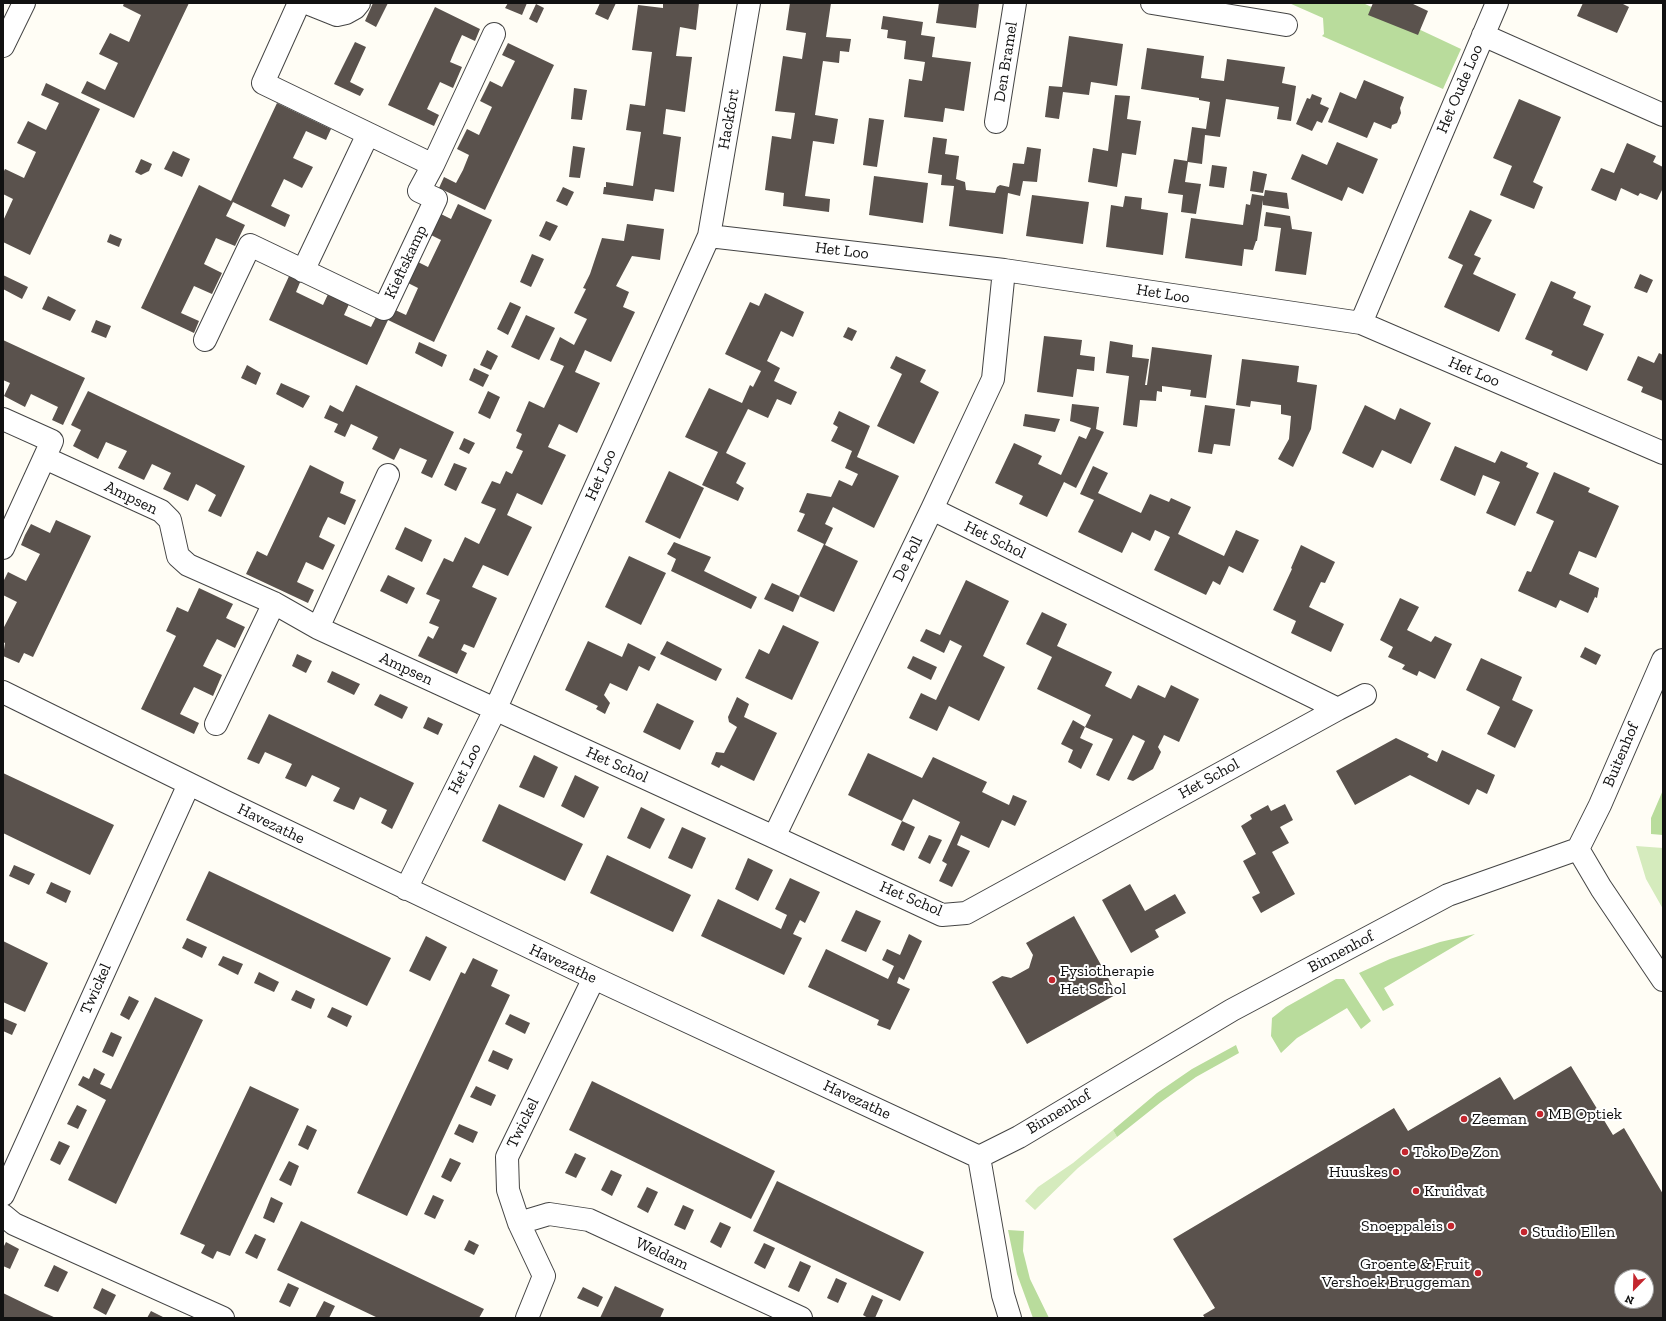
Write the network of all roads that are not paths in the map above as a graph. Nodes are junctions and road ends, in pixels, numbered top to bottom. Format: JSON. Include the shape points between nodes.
{"nodes":[{"id":1,"x":24,"y":3,"type":"edge"},
{"id":2,"x":299,"y":3,"type":"edge"},
{"id":3,"x":307,"y":3,"type":"edge"},
{"id":4,"x":358,"y":3,"type":"edge"},
{"id":5,"x":749,"y":3,"type":"edge"},
{"id":6,"x":1015,"y":3,"type":"edge"},
{"id":7,"x":1152,"y":3,"type":"edge"},
{"id":8,"x":1497,"y":3,"type":"edge"},
{"id":9,"x":1286,"y":26,"type":"dead end"},
{"id":10,"x":494,"y":34,"type":"dead end"},
{"id":11,"x":1483,"y":35,"type":"junction"},
{"id":12,"x":3,"y":46,"type":"edge"},
{"id":13,"x":1663,"y":115,"type":"edge"},
{"id":14,"x":996,"y":122,"type":"dead end"},
{"id":15,"x":368,"y":134,"type":"junction"},
{"id":16,"x":433,"y":164,"type":"junction"},
{"id":17,"x":709,"y":236,"type":"junction"},
{"id":18,"x":1004,"y":270,"type":"junction"},
{"id":19,"x":303,"y":271,"type":"junction"},
{"id":20,"x":1361,"y":323,"type":"junction"},
{"id":21,"x":205,"y":340,"type":"dead end"},
{"id":22,"x":3,"y":419,"type":"edge"},
{"id":23,"x":1663,"y":453,"type":"edge"},
{"id":24,"x":45,"y":458,"type":"junction"},
{"id":25,"x":388,"y":475,"type":"dead end"},
{"id":26,"x":932,"y":509,"type":"junction"},
{"id":27,"x":3,"y":548,"type":"edge"},
{"id":28,"x":274,"y":603,"type":"junction"},
{"id":29,"x":318,"y":628,"type":"junction"},
{"id":30,"x":1663,"y":660,"type":"edge"},
{"id":31,"x":3,"y":692,"type":"edge"},
{"id":32,"x":1365,"y":696,"type":"dead end"},
{"id":33,"x":1338,"y":709,"type":"junction"},
{"id":34,"x":495,"y":710,"type":"junction"},
{"id":35,"x":216,"y":724,"type":"dead end"},
{"id":36,"x":189,"y":784,"type":"junction"},
{"id":37,"x":774,"y":836,"type":"junction"},
{"id":38,"x":1578,"y":849,"type":"junction"},
{"id":39,"x":406,"y":888,"type":"junction"},
{"id":40,"x":594,"y":978,"type":"junction"},
{"id":41,"x":1663,"y":980,"type":"edge"},
{"id":42,"x":980,"y":1157,"type":"junction"},
{"id":43,"x":3,"y":1195,"type":"edge"},
{"id":44,"x":3,"y":1215,"type":"edge"},
{"id":45,"x":519,"y":1223,"type":"junction"},
{"id":46,"x":223,"y":1318,"type":"edge"},
{"id":47,"x":527,"y":1318,"type":"edge"},
{"id":48,"x":801,"y":1318,"type":"edge"},
{"id":49,"x":1010,"y":1318,"type":"edge"}],
"edges":[{"from":1,"to":12,"type":"street"},
{"from":2,"to":15,"type":"street","via":[[263,83]]},
{"from":3,"to":4,"type":"street","via":[[337,15],[355,8]]},
{"from":5,"to":17,"type":"street","name":"Hackfort"},
{"from":6,"to":14,"type":"street","name":"Den Bramel"},
{"from":7,"to":9,"type":"street"},
{"from":8,"to":11,"type":"street"},
{"from":10,"to":16,"type":"street","name":"Kieftskamp"},
{"from":11,"to":13,"type":"street","name":"Het Oude Loo"},
{"from":11,"to":20,"type":"street","name":"Het Oude Loo"},
{"from":15,"to":16,"type":"street"},
{"from":15,"to":19,"type":"street"},
{"from":16,"to":19,"type":"street","name":"Kieftskamp","via":[[419,190],[436,199],[384,309]]},
{"from":17,"to":18,"type":"street","name":"Het Loo"},
{"from":17,"to":34,"type":"street","name":"Het Loo"},
{"from":18,"to":20,"type":"street","name":"Het Loo"},
{"from":18,"to":26,"type":"street","name":"De Poll","via":[[993,379]]},
{"from":19,"to":21,"type":"street","name":"Kieftskamp","via":[[250,245]]},
{"from":20,"to":23,"type":"street","name":"Het Loo"},
{"from":22,"to":24,"type":"street","via":[[52,441]]},
{"from":24,"to":27,"type":"street"},
{"from":24,"to":28,"type":"street","name":"Ampsen","via":[[161,511],[170,520],[178,556],[188,565]]},
{"from":25,"to":29,"type":"street"},
{"from":26,"to":33,"type":"street","name":"Het Schol"},
{"from":26,"to":37,"type":"street","name":"De Poll"},
{"from":28,"to":29,"type":"street","name":"Ampsen"},
{"from":28,"to":35,"type":"street"},
{"from":29,"to":34,"type":"street","name":"Ampsen"},
{"from":30,"to":38,"type":"street","name":"Buitenhof","via":[[1600,805]]},
{"from":31,"to":36,"type":"street","name":"Havezathe"},
{"from":32,"to":33,"type":"street","name":"Het Schol"},
{"from":33,"to":37,"type":"street","name":"Het Schol","via":[[966,913],[942,915]]},
{"from":34,"to":37,"type":"street","name":"Het Schol"},
{"from":34,"to":39,"type":"street","name":"Het Loo"},
{"from":36,"to":39,"type":"street","name":"Havezathe"},
{"from":36,"to":43,"type":"street","name":"Twickel"},
{"from":38,"to":41,"type":"street","via":[[1600,888]]},
{"from":38,"to":42,"type":"street","name":"Binnenhof","via":[[1448,895],[1232,1010]]},
{"from":39,"to":40,"type":"street","name":"Havezathe"},
{"from":40,"to":42,"type":"street","name":"Havezathe"},
{"from":40,"to":45,"type":"street","name":"Twickel","via":[[507,1157],[508,1190]]},
{"from":42,"to":49,"type":"street","via":[[1003,1295]]},
{"from":44,"to":46,"type":"street","via":[[14,1224]]},
{"from":45,"to":47,"type":"street","name":"Twickel","via":[[544,1276]]},
{"from":45,"to":48,"type":"street","name":"Weldam","via":[[549,1214],[589,1220]]}]}
